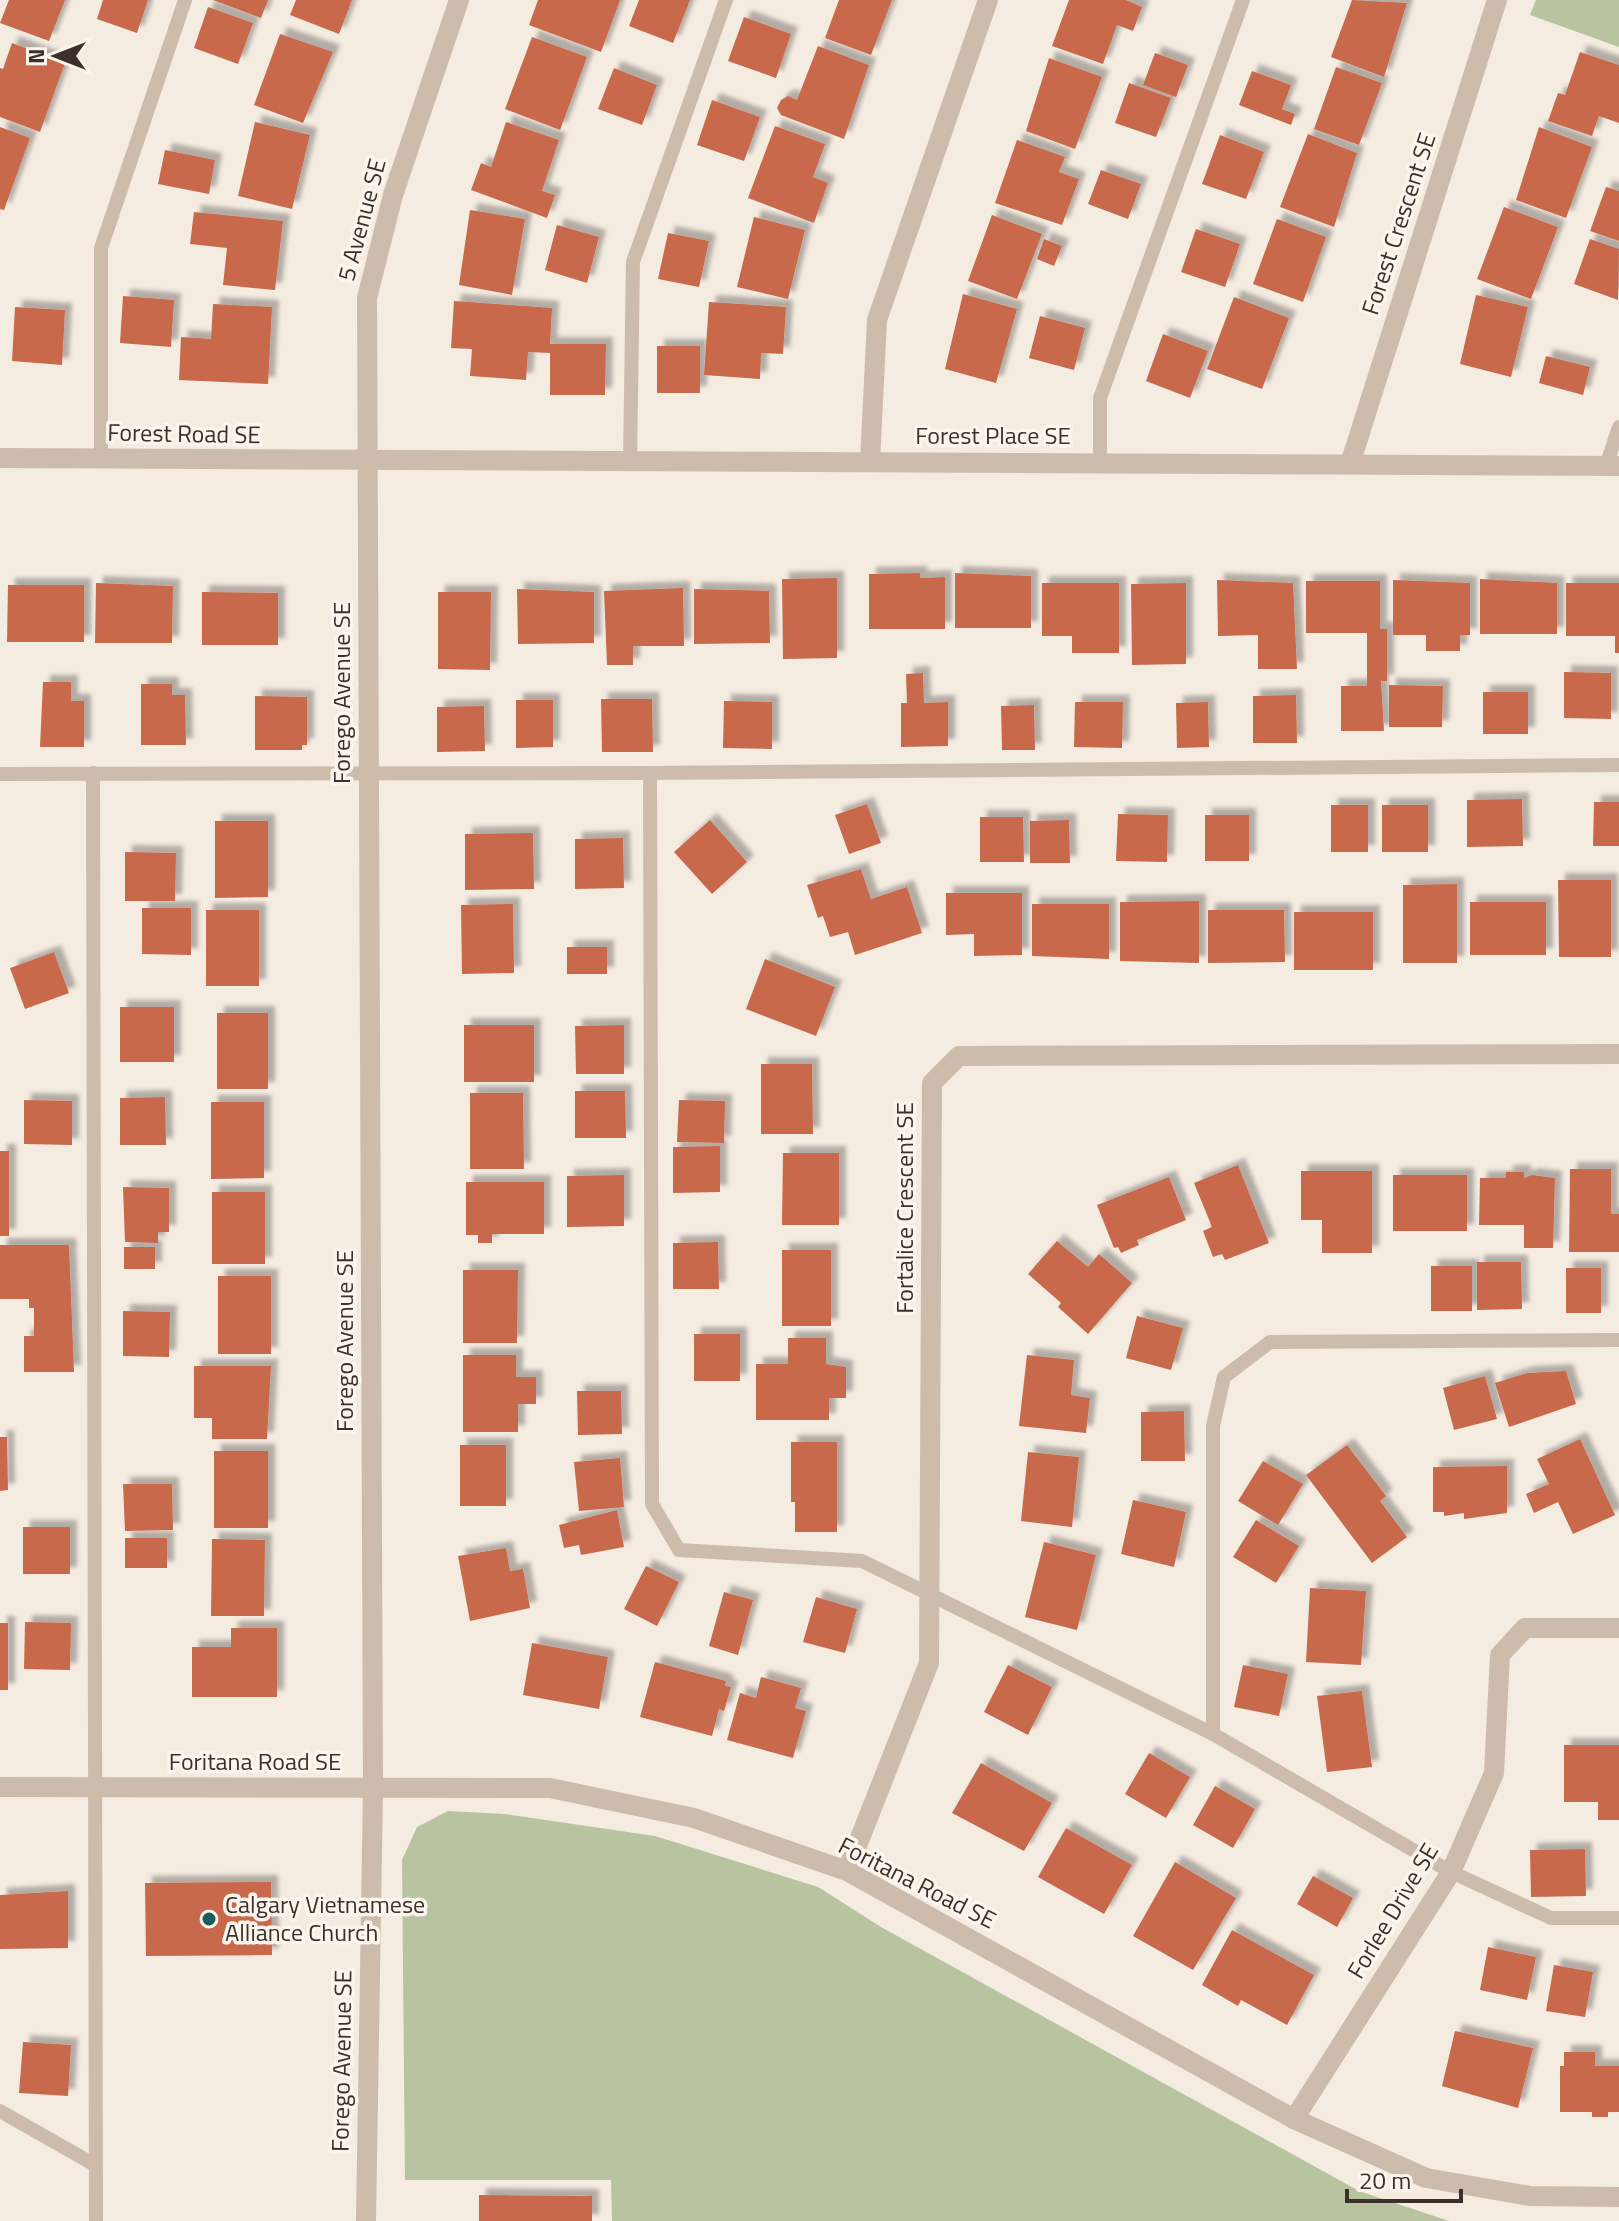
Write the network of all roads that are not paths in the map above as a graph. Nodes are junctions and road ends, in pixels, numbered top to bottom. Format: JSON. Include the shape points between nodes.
{"nodes":[{"id":1,"x":185,"y":0,"type":"edge"},
{"id":2,"x":459,"y":0,"type":"edge"},
{"id":3,"x":726,"y":0,"type":"edge"},
{"id":4,"x":988,"y":0,"type":"edge"},
{"id":5,"x":1243,"y":0,"type":"edge"},
{"id":6,"x":1497,"y":0,"type":"edge"},
{"id":7,"x":1619,"y":427,"type":"edge"},
{"id":8,"x":0,"y":458,"type":"edge"},
{"id":9,"x":101,"y":459,"type":"junction"},
{"id":10,"x":630,"y":460,"type":"junction"},
{"id":11,"x":366,"y":462,"type":"junction"},
{"id":12,"x":870,"y":462,"type":"junction"},
{"id":13,"x":1100,"y":463,"type":"junction"},
{"id":14,"x":1350,"y":464,"type":"junction"},
{"id":15,"x":1612,"y":466,"type":"edge"},
{"id":16,"x":1619,"y":765,"type":"edge"},
{"id":17,"x":368,"y":772,"type":"junction"},
{"id":18,"x":93,"y":773,"type":"junction"},
{"id":19,"x":650,"y":773,"type":"junction"},
{"id":20,"x":0,"y":774,"type":"edge"},
{"id":21,"x":1619,"y":1054,"type":"edge"},
{"id":22,"x":1619,"y":1340,"type":"edge"},
{"id":23,"x":930,"y":1597,"type":"junction"},
{"id":24,"x":1619,"y":1628,"type":"edge"},
{"id":25,"x":1213,"y":1734,"type":"junction"},
{"id":26,"x":0,"y":1787,"type":"edge"},
{"id":27,"x":98,"y":1788,"type":"junction"},
{"id":28,"x":373,"y":1788,"type":"junction"},
{"id":29,"x":847,"y":1871,"type":"junction"},
{"id":30,"x":1451,"y":1872,"type":"junction"},
{"id":31,"x":1619,"y":1918,"type":"edge"},
{"id":32,"x":0,"y":2111,"type":"edge"},
{"id":33,"x":1294,"y":2119,"type":"junction"},
{"id":34,"x":95,"y":2165,"type":"junction"},
{"id":35,"x":1619,"y":2197,"type":"edge"},
{"id":36,"x":96,"y":2221,"type":"edge"},
{"id":37,"x":366,"y":2221,"type":"edge"}],
"edges":[{"from":1,"to":9,"type":"lane","via":[[101,248]]},
{"from":2,"to":11,"type":"street","name":"5 Avenue SE","via":[[393,195],[367,298]]},
{"from":3,"to":10,"type":"lane","via":[[633,262]]},
{"from":4,"to":12,"type":"street","via":[[877,320]]},
{"from":5,"to":13,"type":"lane","via":[[1100,398]]},
{"from":6,"to":14,"type":"street","name":"Forest Crescent SE"},
{"from":7,"to":15,"type":"lane"},
{"from":8,"to":9,"type":"street","name":"Forest Road SE"},
{"from":9,"to":11,"type":"street","name":"Forest Road SE"},
{"from":10,"to":11,"type":"street","name":"Forest Place SE"},
{"from":10,"to":12,"type":"street","name":"Forest Place SE"},
{"from":11,"to":17,"type":"street","name":"Forego Avenue SE"},
{"from":12,"to":13,"type":"street","name":"Forest Place SE"},
{"from":13,"to":14,"type":"street","name":"Forest Place SE"},
{"from":14,"to":15,"type":"street","name":"Forest Place SE"},
{"from":16,"to":19,"type":"lane"},
{"from":17,"to":18,"type":"lane"},
{"from":17,"to":19,"type":"lane"},
{"from":17,"to":28,"type":"street","name":"Forego Avenue SE"},
{"from":18,"to":20,"type":"lane"},
{"from":18,"to":27,"type":"lane"},
{"from":19,"to":23,"type":"lane","via":[[652,1504],[679,1550],[862,1561]]},
{"from":21,"to":23,"type":"street","name":"Fortalice Crescent SE","via":[[959,1056],[932,1083]]},
{"from":22,"to":25,"type":"lane","via":[[1270,1342],[1224,1377],[1213,1426]]},
{"from":23,"to":25,"type":"lane"},
{"from":23,"to":29,"type":"street","name":"Fortalice Crescent SE","via":[[929,1663]]},
{"from":24,"to":30,"type":"street","name":"Forlee Drive SE","via":[[1525,1628],[1500,1655],[1494,1773]]},
{"from":25,"to":30,"type":"lane"},
{"from":26,"to":27,"type":"street","name":"Foritana Road SE"},
{"from":27,"to":28,"type":"street","name":"Foritana Road SE"},
{"from":27,"to":34,"type":"lane"},
{"from":28,"to":29,"type":"street","name":"Foritana Road SE","via":[[550,1788],[694,1818]]},
{"from":28,"to":37,"type":"street","name":"Forego Avenue SE"},
{"from":29,"to":33,"type":"street","name":"Foritana Road SE"},
{"from":30,"to":31,"type":"lane","via":[[1551,1918]]},
{"from":30,"to":33,"type":"street","name":"Forlee Drive SE"},
{"from":32,"to":34,"type":"lane"},
{"from":33,"to":35,"type":"street","name":"Foritana Road SE","via":[[1426,2178],[1530,2196]]},
{"from":34,"to":36,"type":"lane"}]}
